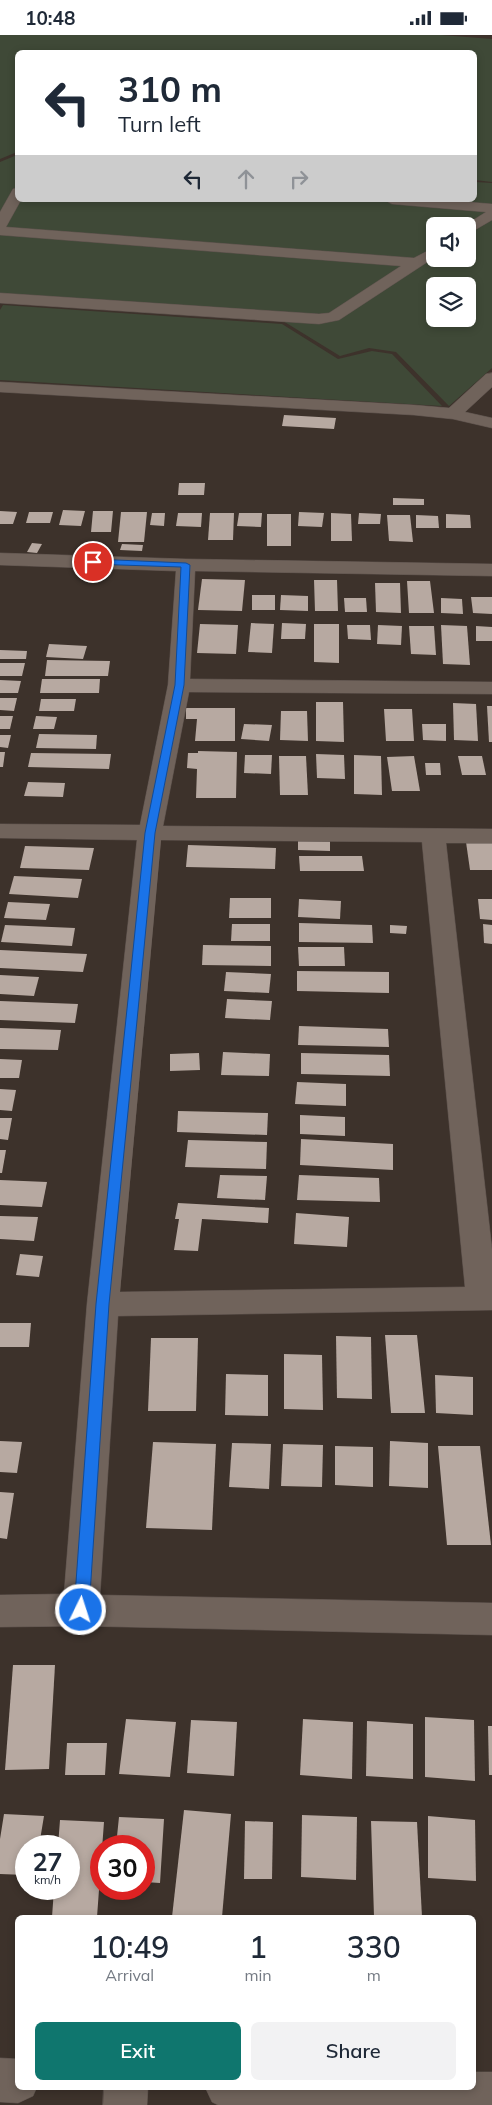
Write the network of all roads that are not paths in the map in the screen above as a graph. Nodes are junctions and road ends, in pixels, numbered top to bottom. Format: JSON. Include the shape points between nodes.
{"nodes":[{"id":1,"x":15,"y":198,"type":"edge"},
{"id":2,"x":417,"y":202,"type":"edge"},
{"id":3,"x":492,"y":208,"type":"edge"},
{"id":4,"x":492,"y":214,"type":"edge"},
{"id":5,"x":0,"y":225,"type":"edge"},
{"id":6,"x":476,"y":225,"type":"edge"},
{"id":7,"x":0,"y":231,"type":"edge"},
{"id":8,"x":426,"y":257,"type":"edge"},
{"id":9,"x":416,"y":263,"type":"junction"},
{"id":10,"x":0,"y":298,"type":"edge"},
{"id":11,"x":492,"y":378,"type":"edge"},
{"id":12,"x":0,"y":387,"type":"edge"},
{"id":13,"x":453,"y":414,"type":"junction"},
{"id":14,"x":492,"y":423,"type":"edge"},
{"id":15,"x":0,"y":559,"type":"edge"},
{"id":16,"x":186,"y":565,"type":"junction"},
{"id":17,"x":492,"y":570,"type":"edge"},
{"id":18,"x":179,"y":685,"type":"junction"},
{"id":19,"x":492,"y":688,"type":"edge"},
{"id":20,"x":0,"y":831,"type":"edge"},
{"id":21,"x":150,"y":833,"type":"junction"},
{"id":22,"x":433,"y":835,"type":"junction"},
{"id":23,"x":492,"y":836,"type":"edge"},
{"id":24,"x":487,"y":1297,"type":"edge"},
{"id":25,"x":103,"y":1304,"type":"junction"},
{"id":26,"x":81,"y":1610,"type":"junction"},
{"id":27,"x":0,"y":1611,"type":"edge"},
{"id":28,"x":492,"y":1619,"type":"edge"},
{"id":29,"x":0,"y":2080,"type":"edge"},
{"id":30,"x":15,"y":2081,"type":"edge"},
{"id":31,"x":126,"y":2090,"type":"edge"},
{"id":32,"x":340,"y":2090,"type":"edge"},
{"id":33,"x":492,"y":2094,"type":"edge"},
{"id":34,"x":125,"y":2105,"type":"edge"}],
"edges":[{"from":1,"to":5,"type":"street"},
{"from":2,"to":3,"type":"street"},
{"from":4,"to":6,"type":"street"},
{"from":7,"to":9,"type":"street"},
{"from":8,"to":9,"type":"street"},
{"from":9,"to":10,"type":"street","via":[[333,317],[319,319]]},
{"from":11,"to":13,"type":"street"},
{"from":12,"to":13,"type":"street"},
{"from":13,"to":14,"type":"street"},
{"from":15,"to":16,"type":"street"},
{"from":16,"to":17,"type":"street"},
{"from":16,"to":18,"type":"street"},
{"from":18,"to":19,"type":"street"},
{"from":18,"to":21,"type":"street"},
{"from":20,"to":21,"type":"street"},
{"from":21,"to":22,"type":"street"},
{"from":21,"to":25,"type":"street"},
{"from":22,"to":23,"type":"street"},
{"from":22,"to":24,"type":"street"},
{"from":24,"to":25,"type":"street"},
{"from":25,"to":26,"type":"street"},
{"from":26,"to":27,"type":"street"},
{"from":26,"to":28,"type":"street"},
{"from":29,"to":30,"type":"street"},
{"from":31,"to":34,"type":"street"},
{"from":32,"to":33,"type":"street"}]}
